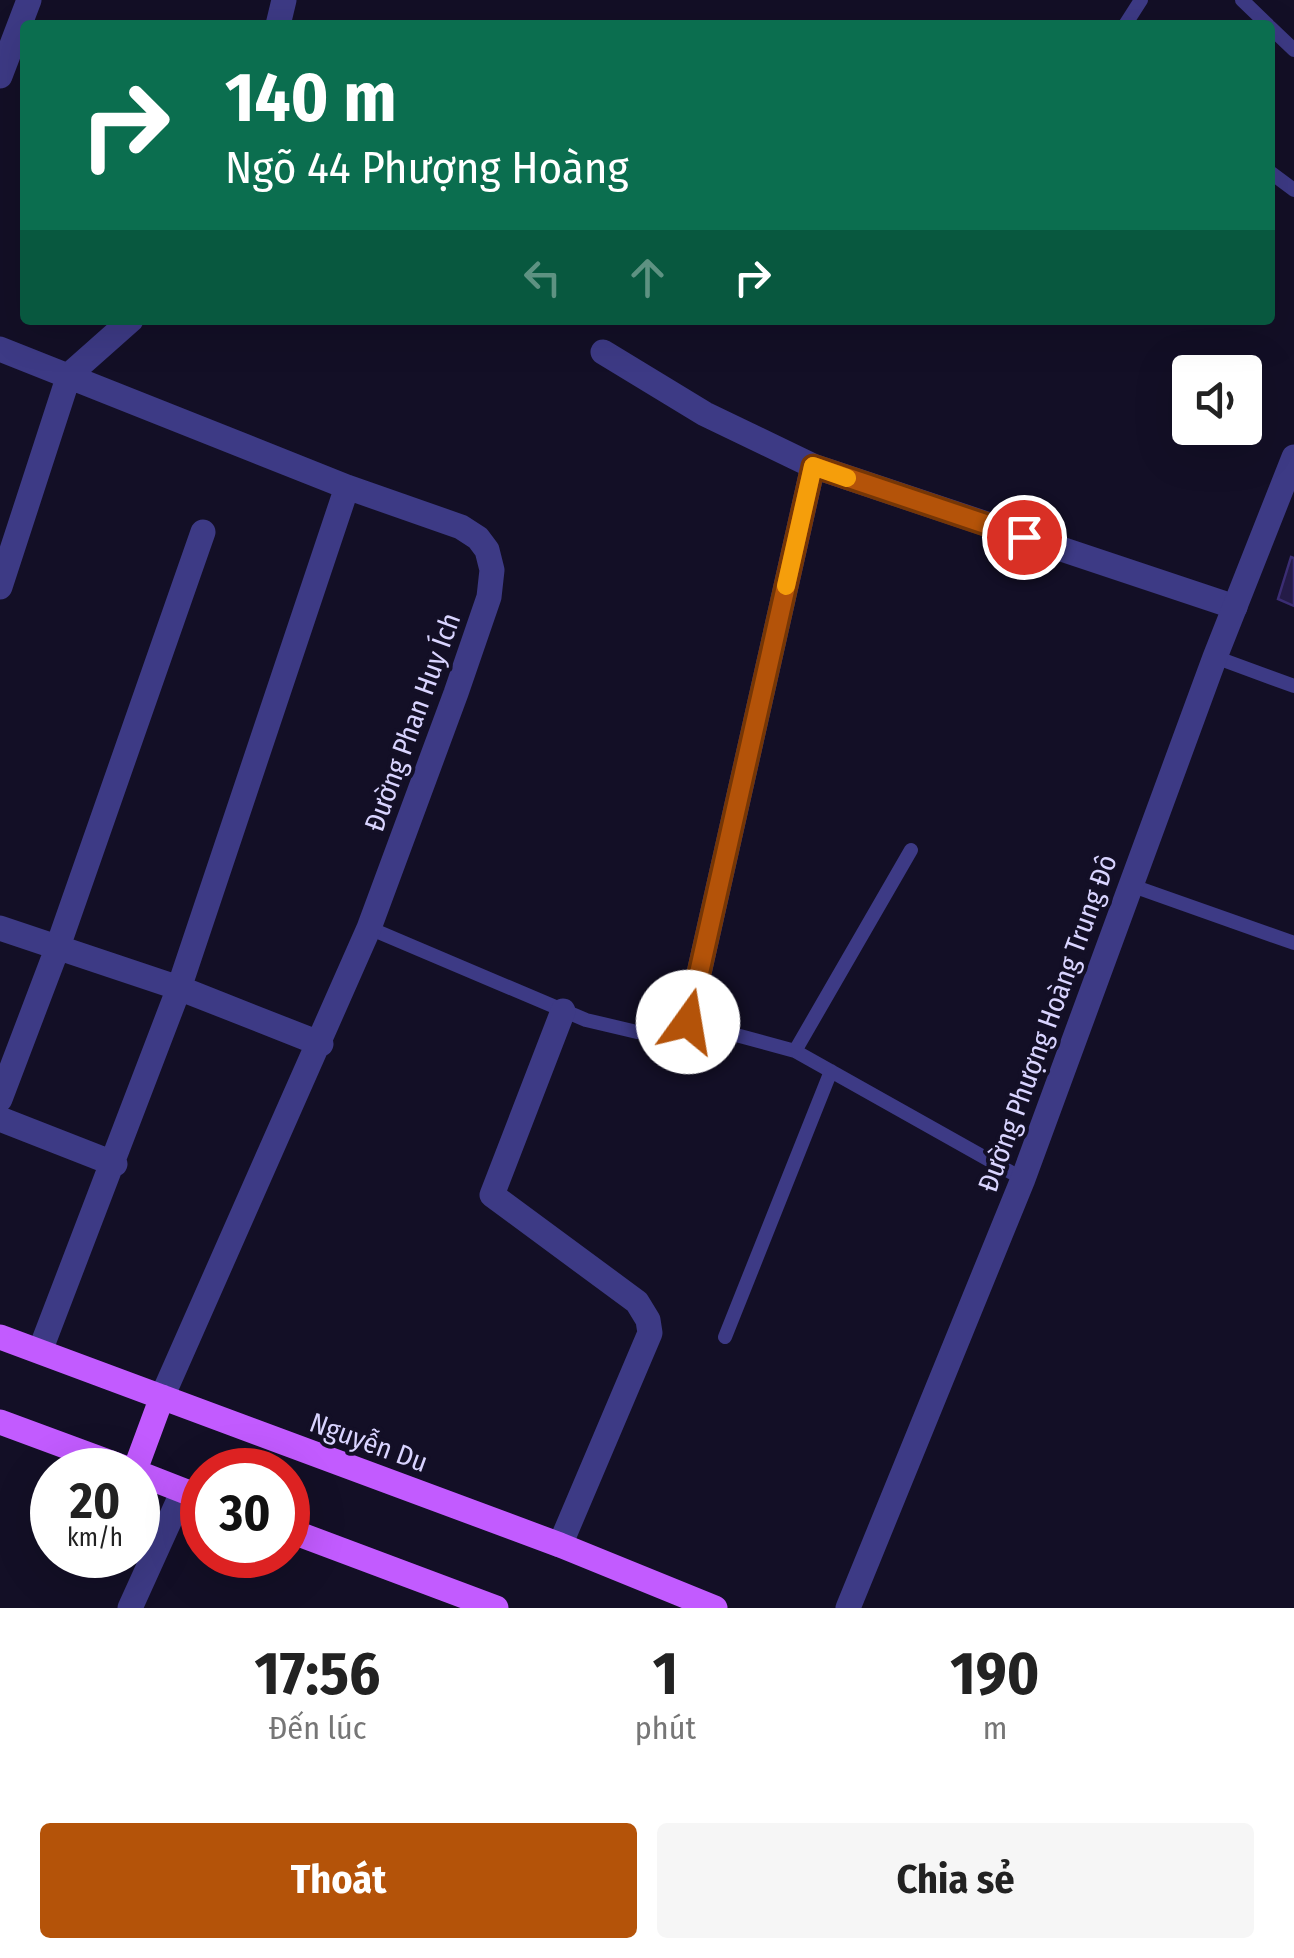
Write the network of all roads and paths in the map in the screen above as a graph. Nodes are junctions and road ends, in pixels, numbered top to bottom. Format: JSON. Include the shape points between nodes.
{"nodes":[{"id":1,"x":1242,"y":0,"type":"edge"},
{"id":2,"x":1263,"y":20,"type":"edge"},
{"id":3,"x":20,"y":22,"type":"edge"},
{"id":4,"x":1275,"y":32,"type":"edge"},
{"id":5,"x":1294,"y":50,"type":"edge"},
{"id":6,"x":0,"y":76,"type":"edge"},
{"id":7,"x":125,"y":325,"type":"edge"},
{"id":8,"x":0,"y":349,"type":"edge"},
{"id":9,"x":603,"y":352,"type":"dead end"},
{"id":10,"x":69,"y":375,"type":"junction"},
{"id":11,"x":1294,"y":456,"type":"edge"},
{"id":12,"x":813,"y":466,"type":"junction"},
{"id":13,"x":347,"y":488,"type":"junction"},
{"id":14,"x":203,"y":532,"type":"dead end"},
{"id":15,"x":0,"y":587,"type":"edge"},
{"id":16,"x":1235,"y":607,"type":"junction"},
{"id":17,"x":1215,"y":657,"type":"junction"},
{"id":18,"x":1294,"y":686,"type":"edge"},
{"id":19,"x":911,"y":850,"type":"dead end"},
{"id":20,"x":1130,"y":885,"type":"junction"},
{"id":21,"x":0,"y":928,"type":"edge"},
{"id":22,"x":369,"y":928,"type":"junction"},
{"id":23,"x":1294,"y":943,"type":"edge"},
{"id":24,"x":57,"y":949,"type":"junction"},
{"id":25,"x":180,"y":988,"type":"junction"},
{"id":26,"x":563,"y":1012,"type":"junction"},
{"id":27,"x":688,"y":1022,"type":"junction"},
{"id":28,"x":321,"y":1044,"type":"junction"},
{"id":29,"x":796,"y":1051,"type":"junction"},
{"id":30,"x":831,"y":1071,"type":"junction"},
{"id":31,"x":0,"y":1099,"type":"edge"},
{"id":32,"x":0,"y":1119,"type":"edge"},
{"id":33,"x":115,"y":1164,"type":"junction"},
{"id":34,"x":1022,"y":1179,"type":"junction"},
{"id":35,"x":0,"y":1336,"type":"edge"},
{"id":36,"x":725,"y":1337,"type":"dead end"},
{"id":37,"x":40,"y":1352,"type":"junction"},
{"id":38,"x":162,"y":1397,"type":"junction"},
{"id":39,"x":0,"y":1422,"type":"edge"},
{"id":40,"x":71,"y":1448,"type":"edge"},
{"id":41,"x":143,"y":1448,"type":"edge"},
{"id":42,"x":180,"y":1518,"type":"edge"},
{"id":43,"x":310,"y":1538,"type":"edge"},
{"id":44,"x":560,"y":1545,"type":"junction"},
{"id":45,"x":130,"y":1608,"type":"edge"},
{"id":46,"x":496,"y":1608,"type":"edge"},
{"id":47,"x":715,"y":1608,"type":"edge"},
{"id":48,"x":848,"y":1608,"type":"edge"}],
"edges":[{"from":1,"to":2,"type":"lane"},
{"from":3,"to":6,"type":"street"},
{"from":4,"to":5,"type":"lane"},
{"from":7,"to":10,"type":"street"},
{"from":8,"to":10,"type":"street","name":"Đường Phan Huy Ích"},
{"from":9,"to":12,"type":"street","via":[[705,414]]},
{"from":10,"to":13,"type":"street","name":"Đường Phan Huy Ích"},
{"from":10,"to":15,"type":"street"},
{"from":11,"to":16,"type":"street","name":"Đường Phượng Hoàng Trung Đô"},
{"from":12,"to":16,"type":"street"},
{"from":12,"to":27,"type":"street"},
{"from":13,"to":22,"type":"street","name":"Đường Phan Huy Ích","via":[[470,532],[492,570],[489,597]]},
{"from":13,"to":25,"type":"street"},
{"from":14,"to":24,"type":"street"},
{"from":16,"to":17,"type":"street","name":"Đường Phượng Hoàng Trung Đô"},
{"from":17,"to":18,"type":"lane"},
{"from":17,"to":20,"type":"street","name":"Đường Phượng Hoàng Trung Đô"},
{"from":19,"to":29,"type":"lane"},
{"from":20,"to":23,"type":"lane"},
{"from":20,"to":34,"type":"street","name":"Đường Phượng Hoàng Trung Đô"},
{"from":21,"to":24,"type":"street"},
{"from":22,"to":26,"type":"lane"},
{"from":22,"to":28,"type":"street","name":"Đường Phan Huy Ích"},
{"from":24,"to":25,"type":"street"},
{"from":24,"to":31,"type":"street"},
{"from":25,"to":28,"type":"street"},
{"from":25,"to":33,"type":"street"},
{"from":26,"to":27,"type":"lane","via":[[637,1032]]},
{"from":26,"to":44,"type":"street","via":[[492,1195],[637,1302],[650,1332]]},
{"from":27,"to":29,"type":"lane"},
{"from":28,"to":38,"type":"street","name":"Đường Phan Huy Ích"},
{"from":29,"to":30,"type":"lane"},
{"from":30,"to":34,"type":"lane"},
{"from":30,"to":36,"type":"lane"},
{"from":32,"to":33,"type":"street"},
{"from":33,"to":37,"type":"street"},
{"from":34,"to":48,"type":"street","name":"Đường Phượng Hoàng Trung Đô"},
{"from":35,"to":37,"type":"main road","name":"Nguyễn Du"},
{"from":37,"to":38,"type":"main road","name":"Nguyễn Du"},
{"from":38,"to":41,"type":"main road"},
{"from":38,"to":44,"type":"main road","name":"Nguyễn Du"},
{"from":39,"to":40,"type":"main road"},
{"from":42,"to":45,"type":"street"},
{"from":43,"to":46,"type":"main road"},
{"from":44,"to":47,"type":"main road","name":"Nguyễn Du"}]}
